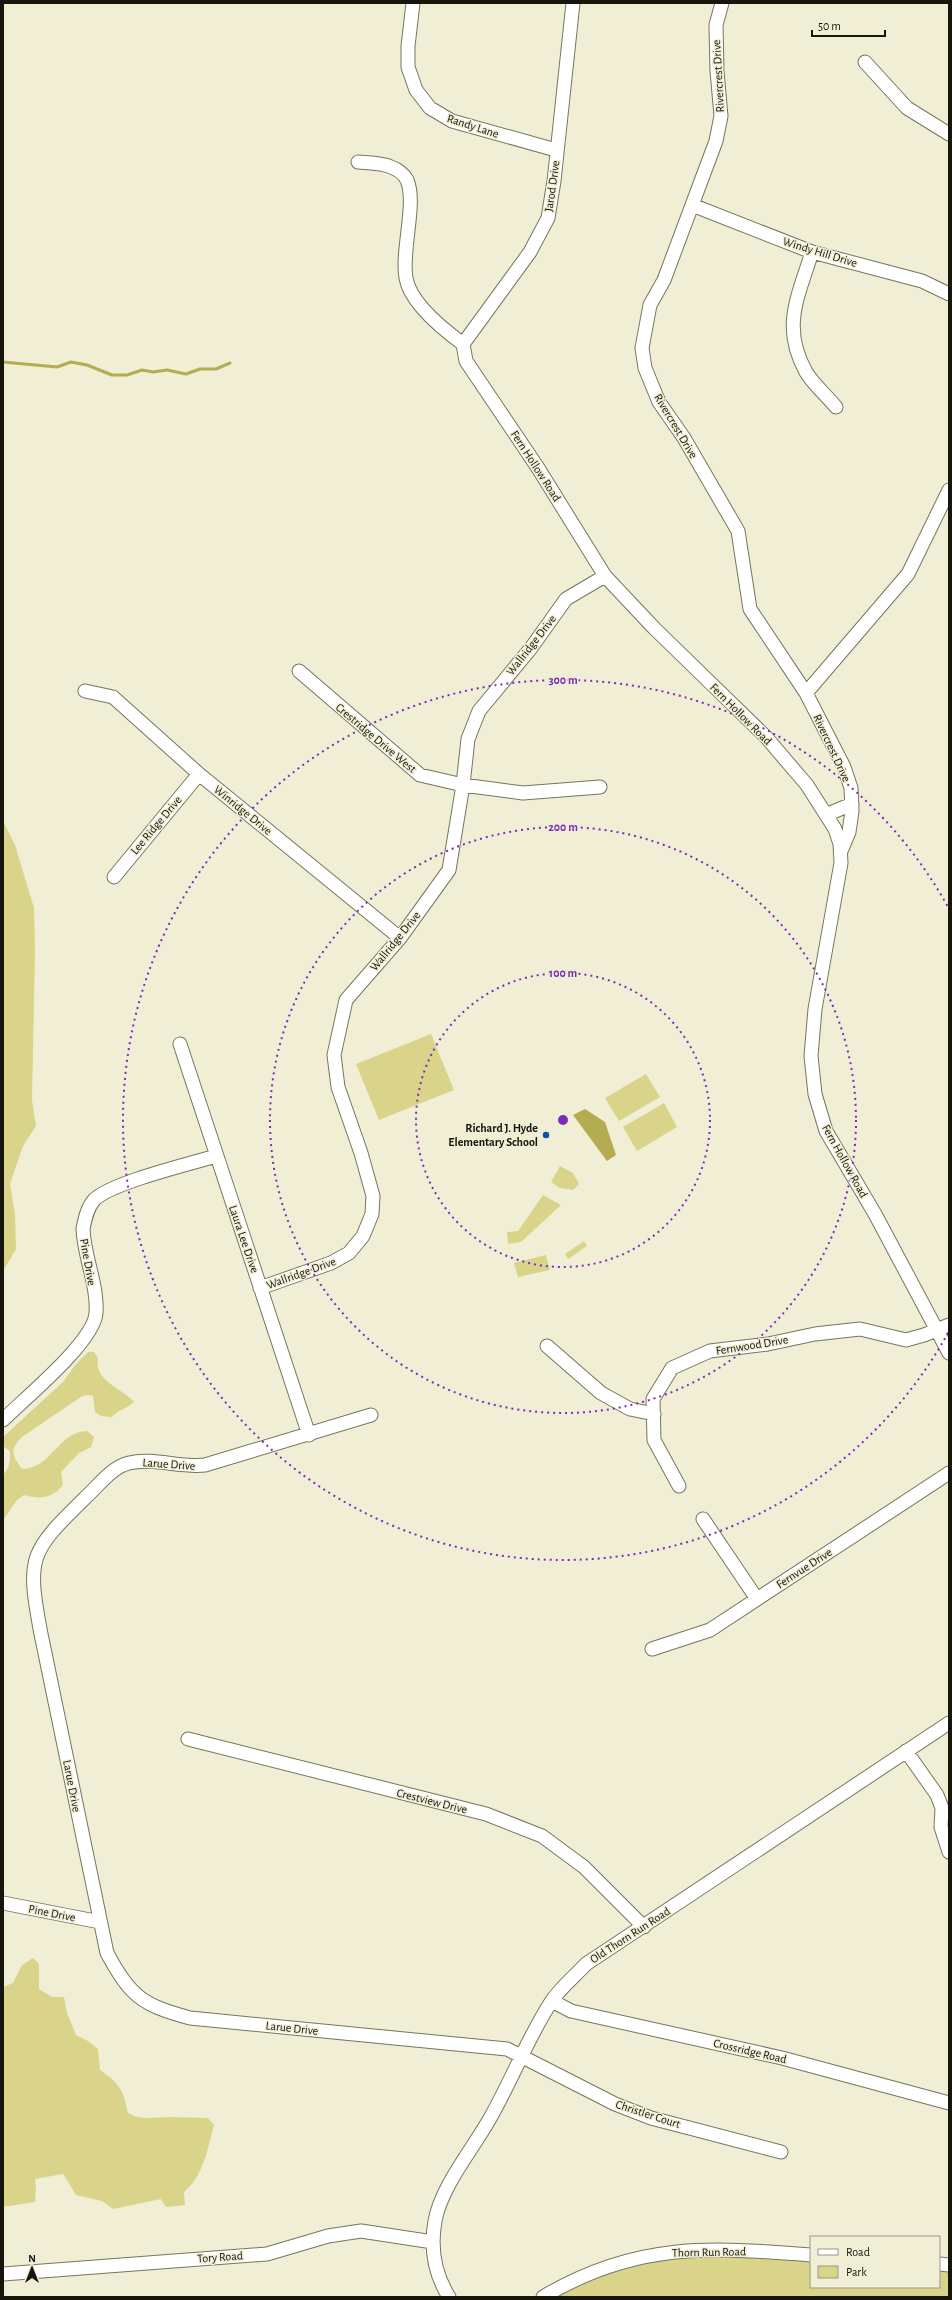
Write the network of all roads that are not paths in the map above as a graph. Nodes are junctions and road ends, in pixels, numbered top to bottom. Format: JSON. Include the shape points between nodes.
{"nodes":[{"id":1,"x":412,"y":3,"type":"edge"},
{"id":2,"x":573,"y":3,"type":"edge"},
{"id":3,"x":722,"y":3,"type":"edge"},
{"id":4,"x":865,"y":62,"type":"dead end"},
{"id":5,"x":949,"y":134,"type":"edge"},
{"id":6,"x":556,"y":150,"type":"junction"},
{"id":7,"x":358,"y":162,"type":"dead end"},
{"id":8,"x":692,"y":205,"type":"junction"},
{"id":9,"x":812,"y":252,"type":"junction"},
{"id":10,"x":949,"y":294,"type":"edge"},
{"id":11,"x":463,"y":344,"type":"junction"},
{"id":12,"x":836,"y":407,"type":"dead end"},
{"id":13,"x":949,"y":490,"type":"edge"},
{"id":14,"x":605,"y":576,"type":"junction"},
{"id":15,"x":299,"y":672,"type":"dead end"},
{"id":16,"x":85,"y":691,"type":"dead end"},
{"id":17,"x":806,"y":694,"type":"junction"},
{"id":18,"x":199,"y":774,"type":"junction"},
{"id":19,"x":463,"y":785,"type":"junction"},
{"id":20,"x":600,"y":788,"type":"dead end"},
{"id":21,"x":852,"y":804,"type":"junction"},
{"id":22,"x":828,"y":814,"type":"junction"},
{"id":23,"x":841,"y":852,"type":"junction"},
{"id":24,"x":114,"y":877,"type":"dead end"},
{"id":25,"x":400,"y":938,"type":"junction"},
{"id":26,"x":180,"y":1044,"type":"dead end"},
{"id":27,"x":216,"y":1156,"type":"junction"},
{"id":28,"x":260,"y":1288,"type":"junction"},
{"id":29,"x":944,"y":1328,"type":"edge"},
{"id":30,"x":547,"y":1346,"type":"dead end"},
{"id":31,"x":949,"y":1352,"type":"edge"},
{"id":32,"x":654,"y":1414,"type":"junction"},
{"id":33,"x":371,"y":1416,"type":"dead end"},
{"id":34,"x":3,"y":1420,"type":"edge"},
{"id":35,"x":309,"y":1435,"type":"junction"},
{"id":36,"x":949,"y":1473,"type":"edge"},
{"id":37,"x":679,"y":1486,"type":"dead end"},
{"id":38,"x":703,"y":1519,"type":"dead end"},
{"id":39,"x":757,"y":1599,"type":"junction"},
{"id":40,"x":652,"y":1649,"type":"dead end"},
{"id":41,"x":949,"y":1723,"type":"edge"},
{"id":42,"x":188,"y":1739,"type":"dead end"},
{"id":43,"x":906,"y":1751,"type":"junction"},
{"id":44,"x":949,"y":1852,"type":"edge"},
{"id":45,"x":3,"y":1903,"type":"edge"},
{"id":46,"x":100,"y":1922,"type":"junction"},
{"id":47,"x":644,"y":1927,"type":"junction"},
{"id":48,"x":552,"y":2001,"type":"junction"},
{"id":49,"x":522,"y":2057,"type":"junction"},
{"id":50,"x":949,"y":2103,"type":"edge"},
{"id":51,"x":781,"y":2152,"type":"dead end"},
{"id":52,"x":433,"y":2242,"type":"junction"},
{"id":53,"x":810,"y":2255,"type":"edge"},
{"id":54,"x":3,"y":2274,"type":"edge"},
{"id":55,"x":449,"y":2297,"type":"edge"},
{"id":56,"x":543,"y":2297,"type":"edge"}],
"edges":[{"from":1,"to":6,"type":"street","name":"Randy Lane","via":[[408,67],[416,90],[430,108],[452,121]]},
{"from":2,"to":6,"type":"street","name":"Jarod Drive"},
{"from":3,"to":8,"type":"street","name":"Rivercrest Drive","via":[[716,25],[721,116],[716,141]]},
{"from":4,"to":5,"type":"street","via":[[907,108]]},
{"from":6,"to":11,"type":"street","name":"Jarod Drive","via":[[550,205],[543,230]]},
{"from":7,"to":11,"type":"street","via":[[390,166],[402,173],[407,180],[410,192],[406,279],[412,295],[419,304]]},
{"from":8,"to":9,"type":"street","name":"Windy Hill Drive"},
{"from":8,"to":17,"type":"street","name":"Rivercrest Drive","via":[[664,280],[650,305],[642,348],[644,368],[659,402],[684,438],[738,531],[750,609]]},
{"from":9,"to":10,"type":"street","name":"Windy Hill Drive","via":[[922,281]]},
{"from":9,"to":12,"type":"street","via":[[793,314],[792,336],[807,372]]},
{"from":11,"to":14,"type":"street","name":"Fern Hollow Road","via":[[466,362],[538,468]]},
{"from":13,"to":17,"type":"street","via":[[908,574]]},
{"from":14,"to":19,"type":"street","name":"Wallridge Drive","via":[[566,599],[531,648],[479,711],[468,739]]},
{"from":14,"to":22,"type":"street","name":"Fern Hollow Road","via":[[654,628],[766,737]]},
{"from":15,"to":19,"type":"street","name":"Crestridge Drive West","via":[[420,775]]},
{"from":16,"to":18,"type":"street","name":"Winridge Drive","via":[[113,697]]},
{"from":17,"to":21,"type":"street","name":"Rivercrest Drive","via":[[844,767],[851,788]]},
{"from":18,"to":24,"type":"street","name":"Lee Ridge Drive"},
{"from":18,"to":25,"type":"street","name":"Winridge Drive"},
{"from":19,"to":20,"type":"street","name":"Crestridge Drive West","via":[[523,793]]},
{"from":19,"to":25,"type":"street","name":"Wallridge Drive","via":[[449,870]]},
{"from":21,"to":22,"type":"street"},
{"from":21,"to":23,"type":"street","name":"Rivercrest Drive","via":[[849,832]]},
{"from":22,"to":23,"type":"street","name":"Fern Hollow Road","via":[[836,828]]},
{"from":23,"to":29,"type":"street","name":"Fern Hollow Road","via":[[837,892],[815,1009],[811,1056],[815,1094],[826,1131]]},
{"from":25,"to":28,"type":"street","name":"Wallridge Drive","via":[[346,1000],[334,1055],[338,1087],[372,1187],[373,1205],[368,1226],[356,1246],[340,1258]]},
{"from":26,"to":27,"type":"street","name":"Laura Lee Drive"},
{"from":27,"to":28,"type":"street","name":"Laura Lee Drive"},
{"from":27,"to":34,"type":"street","name":"Pine Drive","via":[[112,1188],[94,1201],[86,1214],[83,1229],[95,1303],[94,1322],[82,1342]]},
{"from":28,"to":35,"type":"street","name":"Laura Lee Drive"},
{"from":29,"to":31,"type":"street","name":"Fern Hollow Road"},
{"from":29,"to":32,"type":"street","name":"Fernwood Drive","via":[[906,1340],[860,1329],[710,1351],[672,1368],[654,1398]]},
{"from":30,"to":32,"type":"street","via":[[601,1393],[630,1409]]},
{"from":32,"to":37,"type":"street","name":"Fernwood Drive","via":[[654,1440]]},
{"from":33,"to":35,"type":"street","name":"Larue Drive"},
{"from":35,"to":46,"type":"street","name":"Larue Drive","via":[[205,1465],[188,1466],[139,1461],[126,1464],[115,1470],[93,1490],[52,1530],[40,1547],[33,1574],[37,1612]]},
{"from":36,"to":39,"type":"street","name":"Fernvue Drive"},
{"from":38,"to":39,"type":"street"},
{"from":39,"to":40,"type":"street","name":"Fernvue Drive","via":[[710,1630]]},
{"from":41,"to":43,"type":"street","name":"Old Thorn Run Road"},
{"from":42,"to":47,"type":"street","name":"Crestview Drive","via":[[486,1814],[542,1836],[584,1867]]},
{"from":43,"to":44,"type":"street","via":[[942,1808],[941,1827]]},
{"from":43,"to":47,"type":"street","name":"Old Thorn Run Road"},
{"from":45,"to":46,"type":"street","name":"Pine Drive"},
{"from":46,"to":49,"type":"street","name":"Larue Drive","via":[[107,1953],[123,1982],[157,2009],[190,2018],[506,2049]]},
{"from":47,"to":48,"type":"street","name":"Old Thorn Run Road","via":[[586,1964]]},
{"from":48,"to":49,"type":"street","name":"Old Thorn Run Road"},
{"from":48,"to":50,"type":"street","name":"Crossridge Road","via":[[571,2011],[782,2058]]},
{"from":49,"to":51,"type":"street","name":"Christler Court","via":[[615,2104],[651,2118]]},
{"from":49,"to":52,"type":"street","name":"Old Thorn Run Road","via":[[490,2119],[442,2199],[435,2220]]},
{"from":52,"to":54,"type":"street","name":"Tory Road","via":[[361,2231],[328,2236],[267,2254]]},
{"from":52,"to":55,"type":"street","name":"Old Thorn Run Road","via":[[434,2263],[441,2284]]},
{"from":53,"to":56,"type":"street","name":"Thorn Run Road","via":[[737,2249],[670,2252],[637,2258],[588,2274]]}]}
